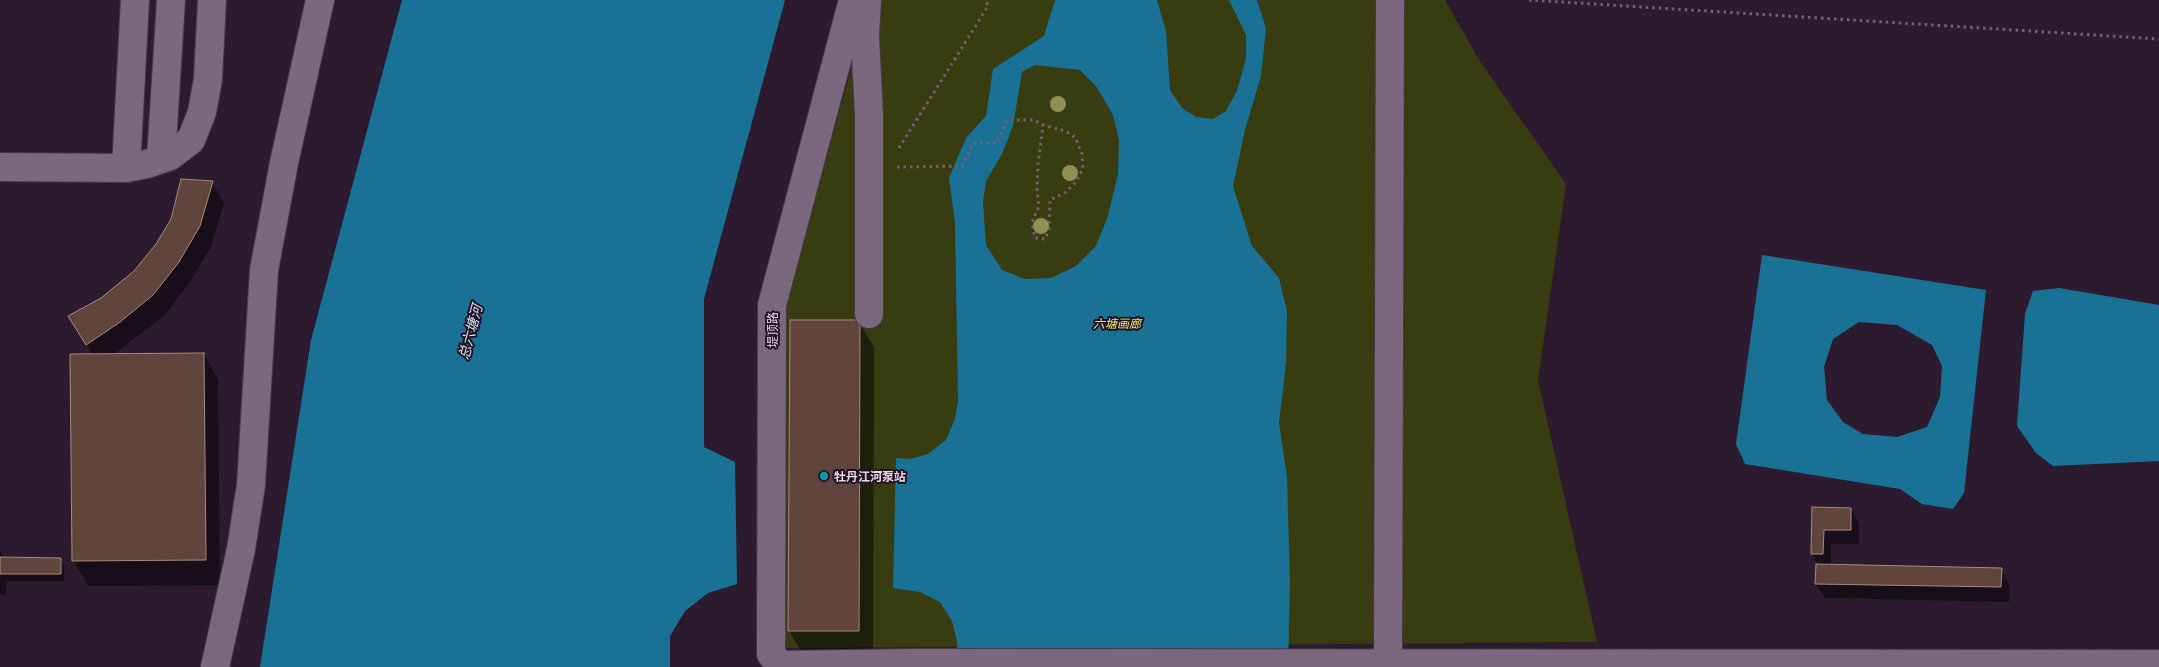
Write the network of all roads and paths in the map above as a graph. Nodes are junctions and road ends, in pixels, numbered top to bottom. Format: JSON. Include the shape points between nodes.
{"nodes":[{"id":1,"x":135,"y":0,"type":"edge"},
{"id":2,"x":171,"y":0,"type":"edge"},
{"id":3,"x":212,"y":0,"type":"edge"},
{"id":4,"x":320,"y":0,"type":"edge"},
{"id":5,"x":853,"y":0,"type":"edge"},
{"id":6,"x":867,"y":0,"type":"edge"},
{"id":7,"x":986,"y":0,"type":"edge"},
{"id":8,"x":1390,"y":0,"type":"edge"},
{"id":9,"x":1529,"y":0,"type":"edge"},
{"id":10,"x":2159,"y":39,"type":"edge"},
{"id":11,"x":1043,"y":125,"type":"junction"},
{"id":12,"x":161,"y":159,"type":"junction"},
{"id":13,"x":877,"y":166,"type":"junction"},
{"id":14,"x":0,"y":167,"type":"edge"},
{"id":15,"x":126,"y":168,"type":"junction"},
{"id":16,"x":869,"y":314,"type":"dead end"},
{"id":17,"x":1388,"y":663,"type":"junction"},
{"id":18,"x":2159,"y":664,"type":"edge"},
{"id":19,"x":781,"y":666,"type":"edge"},
{"id":20,"x":215,"y":667,"type":"edge"}],
"edges":[{"from":1,"to":15,"type":"street"},
{"from":2,"to":12,"type":"street"},
{"from":3,"to":12,"type":"street","via":[[208,79],[202,112],[190,140]]},
{"from":4,"to":20,"type":"street","via":[[264,270],[251,485],[241,549]]},
{"from":5,"to":19,"type":"street","name":"堤顶路","via":[[772,304],[771,654]]},
{"from":6,"to":13,"type":"street","via":[[865,37],[869,114]]},
{"from":7,"to":13,"type":"path","via":[[988,6],[909,134]]},
{"from":8,"to":17,"type":"street"},
{"from":9,"to":10,"type":"path"},
{"from":11,"to":11,"type":"path","via":[[1038,164],[1039,206],[1032,222],[1034,238],[1045,239],[1049,229],[1050,200],[1066,192],[1083,168],[1082,154],[1075,137]]},
{"from":11,"to":13,"type":"path","via":[[1034,120],[1007,120],[997,144],[973,144],[962,166]]},
{"from":12,"to":15,"type":"street"},
{"from":13,"to":16,"type":"street"},
{"from":14,"to":15,"type":"street"},
{"from":17,"to":18,"type":"street"},
{"from":17,"to":19,"type":"street"}]}
